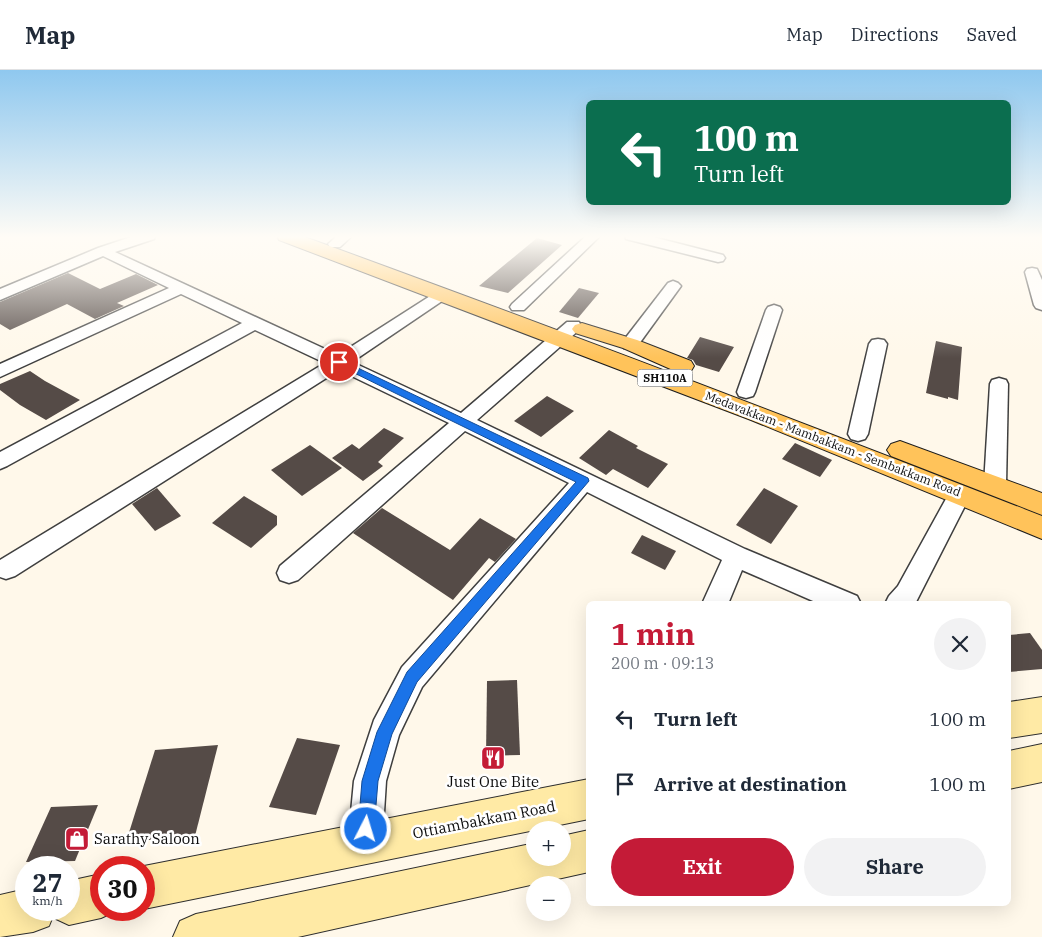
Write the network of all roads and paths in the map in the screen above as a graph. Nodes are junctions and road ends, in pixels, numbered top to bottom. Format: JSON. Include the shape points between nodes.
{"nodes":[{"id":1,"x":43,"y":276,"type":"edge"},
{"id":2,"x":157,"y":276,"type":"edge"},
{"id":3,"x":395,"y":276,"type":"edge"},
{"id":4,"x":427,"y":276,"type":"edge"},
{"id":5,"x":551,"y":276,"type":"edge"},
{"id":6,"x":1033,"y":276,"type":"edge"},
{"id":7,"x":673,"y":286,"type":"dead end"},
{"id":8,"x":181,"y":288,"type":"junction"},
{"id":9,"x":443,"y":294,"type":"junction"},
{"id":10,"x":0,"y":295,"type":"edge"},
{"id":11,"x":1042,"y":305,"type":"edge"},
{"id":12,"x":518,"y":307,"type":"junction"},
{"id":13,"x":774,"y":310,"type":"dead end"},
{"id":14,"x":255,"y":323,"type":"junction"},
{"id":15,"x":565,"y":332,"type":"junction"},
{"id":16,"x":630,"y":344,"type":"junction"},
{"id":17,"x":878,"y":344,"type":"dead end"},
{"id":18,"x":339,"y":362,"type":"junction"},
{"id":19,"x":0,"y":372,"type":"edge"},
{"id":20,"x":999,"y":384,"type":"dead end"},
{"id":21,"x":746,"y":392,"type":"junction"},
{"id":22,"x":462,"y":421,"type":"junction"},
{"id":23,"x":858,"y":434,"type":"junction"},
{"id":24,"x":0,"y":461,"type":"edge"},
{"id":25,"x":584,"y":481,"type":"junction"},
{"id":26,"x":995,"y":485,"type":"junction"},
{"id":27,"x":960,"y":494,"type":"junction"},
{"id":28,"x":1042,"y":504,"type":"edge"},
{"id":29,"x":1042,"y":528,"type":"edge"},
{"id":30,"x":736,"y":556,"type":"junction"},
{"id":31,"x":6,"y":569,"type":"dead end"},
{"id":32,"x":290,"y":573,"type":"dead end"},
{"id":33,"x":716,"y":601,"type":"edge"},
{"id":34,"x":841,"y":601,"type":"edge"},
{"id":35,"x":901,"y":601,"type":"edge"},
{"id":36,"x":1042,"y":715,"type":"edge"},
{"id":37,"x":1011,"y":720,"type":"edge"},
{"id":38,"x":1042,"y":763,"type":"edge"},
{"id":39,"x":1011,"y":770,"type":"edge"},
{"id":40,"x":586,"y":800,"type":"edge"},
{"id":41,"x":365,"y":844,"type":"junction"},
{"id":42,"x":586,"y":852,"type":"edge"},
{"id":43,"x":571,"y":855,"type":"edge"},
{"id":44,"x":526,"y":865,"type":"edge"},
{"id":45,"x":155,"y":886,"type":"edge"},
{"id":46,"x":15,"y":914,"type":"edge"},
{"id":47,"x":0,"y":917,"type":"edge"},
{"id":48,"x":196,"y":937,"type":"edge"}],
"edges":[{"from":1,"to":10,"type":"street"},
{"from":2,"to":8,"type":"street"},
{"from":3,"to":9,"type":"main road","name":"Medavakkam - Mambakkam - Sembakkam Road","number":"SH110A"},
{"from":4,"to":12,"type":"main road","name":"Medavakkam - Mambakkam - Sembakkam Road","number":"SH110A"},
{"from":5,"to":12,"type":"street"},
{"from":6,"to":11,"type":"street"},
{"from":7,"to":16,"type":"street"},
{"from":8,"to":14,"type":"street"},
{"from":8,"to":19,"type":"street"},
{"from":9,"to":15,"type":"main road","name":"Medavakkam - Mambakkam - Sembakkam Road","number":"SH110A"},
{"from":9,"to":18,"type":"street"},
{"from":12,"to":15,"type":"main road","name":"Medavakkam - Mambakkam - Sembakkam Road","number":"SH110A"},
{"from":13,"to":21,"type":"street"},
{"from":14,"to":18,"type":"street"},
{"from":14,"to":24,"type":"street"},
{"from":15,"to":16,"type":"main road","name":"Medavakkam - Mambakkam - Sembakkam Road","number":"SH110A"},
{"from":15,"to":22,"type":"street"},
{"from":15,"to":27,"type":"main road","name":"Medavakkam - Mambakkam - Sembakkam Road","number":"SH110A"},
{"from":16,"to":21,"type":"main road","name":"Medavakkam - Mambakkam - Sembakkam Road","number":"SH110A"},
{"from":17,"to":23,"type":"street"},
{"from":18,"to":22,"type":"street"},
{"from":18,"to":31,"type":"street"},
{"from":20,"to":26,"type":"street"},
{"from":21,"to":23,"type":"main road","name":"Medavakkam - Mambakkam - Sembakkam Road","number":"SH110A"},
{"from":22,"to":25,"type":"street"},
{"from":22,"to":32,"type":"street"},
{"from":23,"to":26,"type":"main road","name":"Medavakkam - Mambakkam - Sembakkam Road","number":"SH110A"},
{"from":25,"to":30,"type":"street"},
{"from":25,"to":41,"type":"street","via":[[412,677],[385,732],[370,781]]},
{"from":26,"to":28,"type":"main road","name":"Medavakkam - Mambakkam - Sembakkam Road","number":"SH110A"},
{"from":27,"to":29,"type":"main road","name":"Medavakkam - Mambakkam - Sembakkam Road","number":"SH110A"},
{"from":27,"to":35,"type":"street"},
{"from":30,"to":33,"type":"street"},
{"from":30,"to":34,"type":"street"},
{"from":36,"to":37,"type":"street"},
{"from":38,"to":39,"type":"street"},
{"from":40,"to":41,"type":"street","name":"Ottiambakkam Road"},
{"from":41,"to":45,"type":"street","name":"Ottiambakkam Road"},
{"from":42,"to":43,"type":"street"},
{"from":44,"to":48,"type":"street"},
{"from":46,"to":47,"type":"street"}]}
